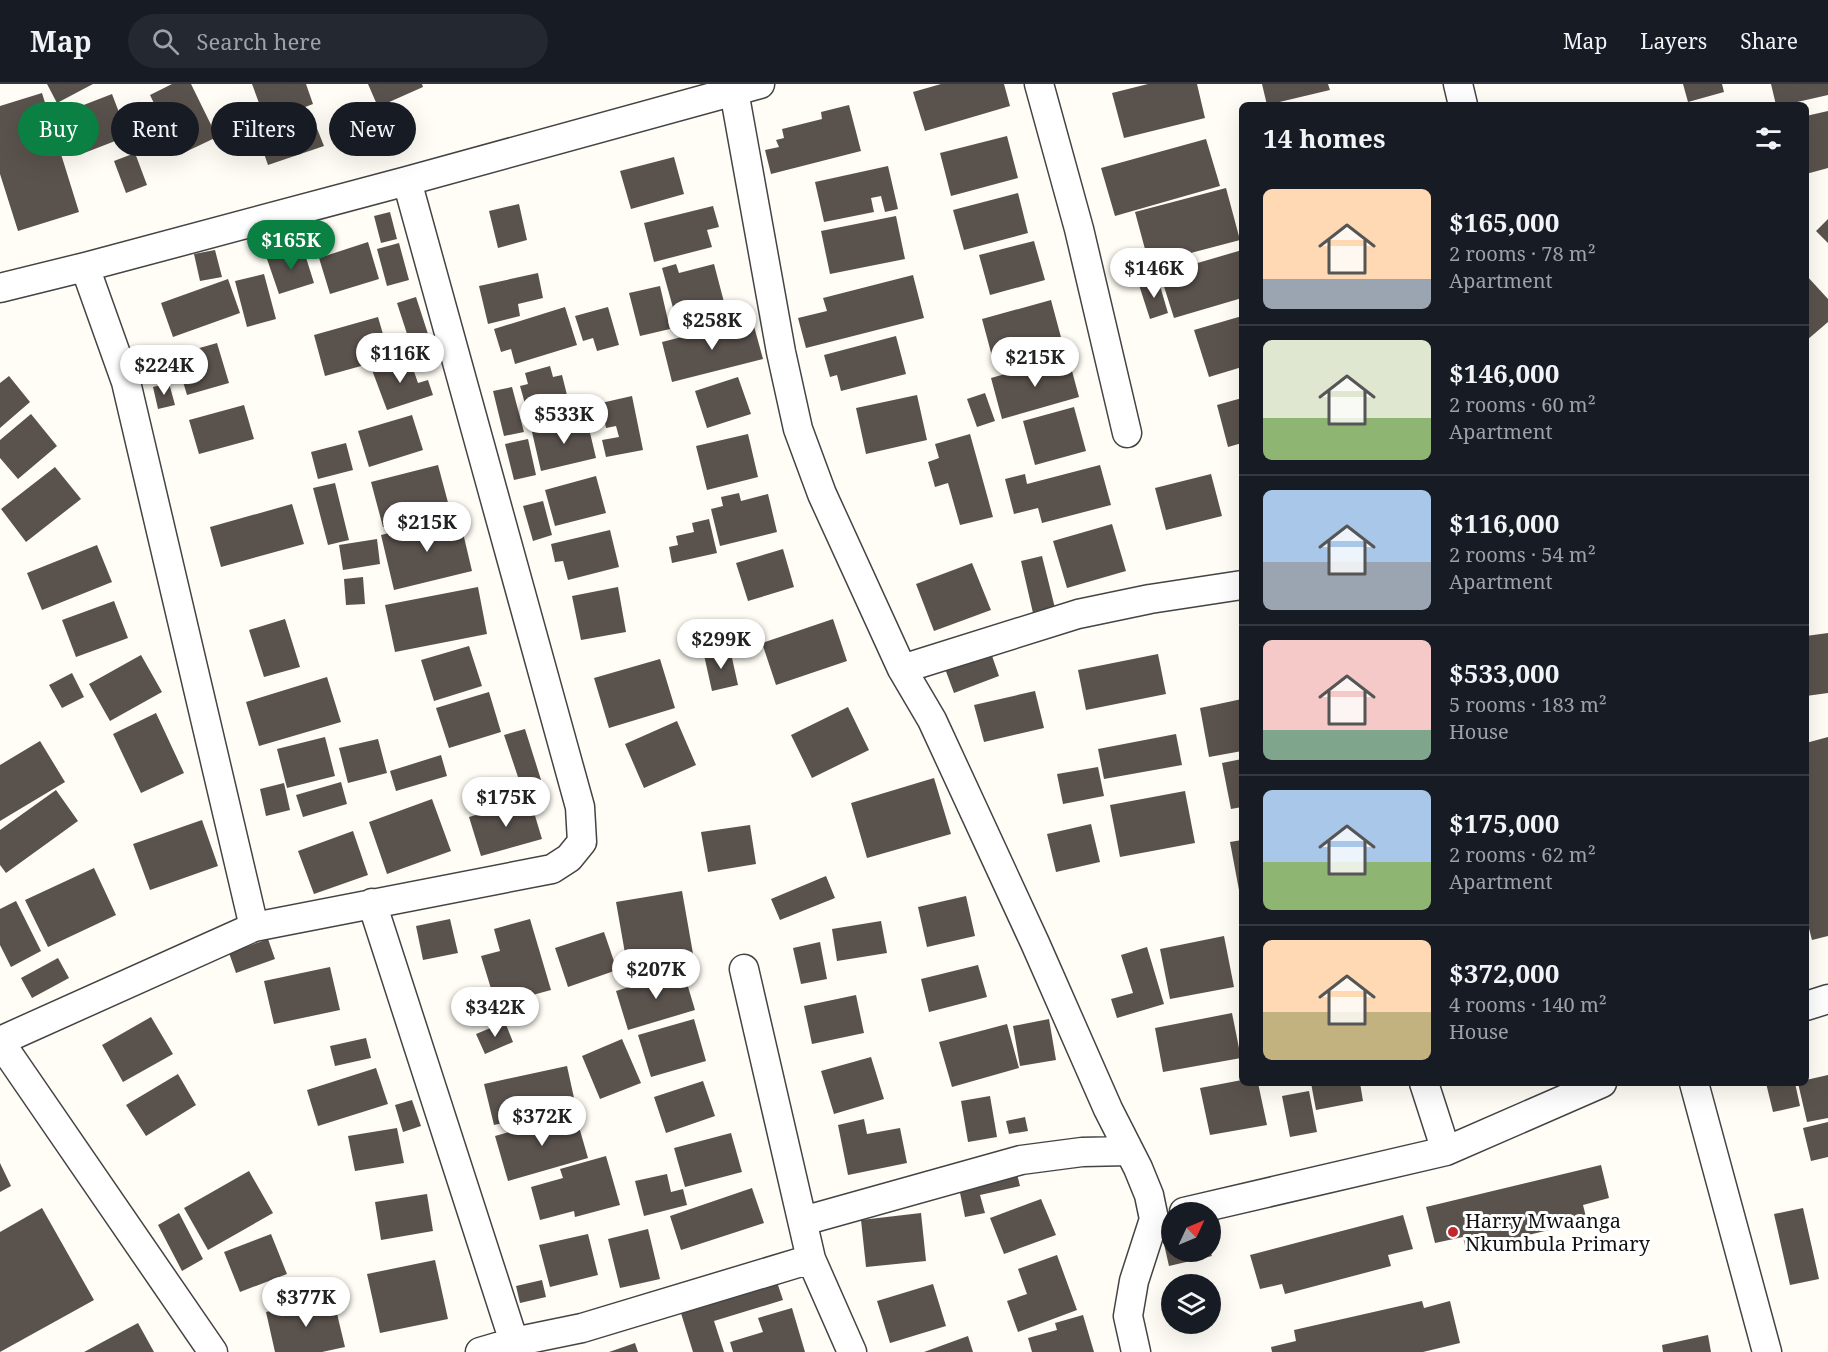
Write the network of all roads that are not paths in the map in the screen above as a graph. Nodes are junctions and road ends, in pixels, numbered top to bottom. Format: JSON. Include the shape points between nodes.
{"nodes":[{"id":1,"x":1039,"y":84,"type":"edge"},
{"id":2,"x":1458,"y":84,"type":"edge"},
{"id":3,"x":747,"y":88,"type":"edge"},
{"id":4,"x":1462,"y":102,"type":"edge"},
{"id":5,"x":407,"y":181,"type":"junction"},
{"id":6,"x":85,"y":267,"type":"junction"},
{"id":7,"x":0,"y":288,"type":"edge"},
{"id":8,"x":1127,"y":434,"type":"dead end"},
{"id":9,"x":1239,"y":585,"type":"edge"},
{"id":10,"x":902,"y":669,"type":"junction"},
{"id":11,"x":372,"y":903,"type":"junction"},
{"id":12,"x":254,"y":927,"type":"junction"},
{"id":13,"x":744,"y":969,"type":"dead end"},
{"id":14,"x":1828,"y":999,"type":"edge"},
{"id":15,"x":1809,"y":1005,"type":"edge"},
{"id":16,"x":0,"y":1041,"type":"edge"},
{"id":17,"x":1425,"y":1086,"type":"edge"},
{"id":18,"x":1595,"y":1086,"type":"edge"},
{"id":19,"x":1695,"y":1086,"type":"edge"},
{"id":20,"x":1129,"y":1151,"type":"junction"},
{"id":21,"x":1446,"y":1151,"type":"junction"},
{"id":22,"x":1221,"y":1203,"type":"edge"},
{"id":23,"x":1161,"y":1214,"type":"edge"},
{"id":24,"x":803,"y":1221,"type":"junction"},
{"id":25,"x":1161,"y":1221,"type":"edge"},
{"id":26,"x":812,"y":1259,"type":"junction"},
{"id":27,"x":518,"y":1347,"type":"edge"},
{"id":28,"x":213,"y":1352,"type":"edge"},
{"id":29,"x":480,"y":1352,"type":"edge"},
{"id":30,"x":852,"y":1352,"type":"edge"},
{"id":31,"x":1136,"y":1352,"type":"edge"},
{"id":32,"x":1767,"y":1352,"type":"edge"}],
"edges":[{"from":1,"to":8,"type":"street","via":[[1079,229]]},
{"from":2,"to":4,"type":"street"},
{"from":3,"to":5,"type":"street"},
{"from":3,"to":10,"type":"street","via":[[781,352],[798,429],[822,494]]},
{"from":5,"to":6,"type":"street"},
{"from":5,"to":11,"type":"street","via":[[580,807],[582,842],[569,858],[552,869]]},
{"from":6,"to":7,"type":"street"},
{"from":6,"to":12,"type":"street","via":[[126,382]]},
{"from":9,"to":10,"type":"street","via":[[1078,614]]},
{"from":10,"to":20,"type":"street","via":[[932,720]]},
{"from":11,"to":12,"type":"street"},
{"from":11,"to":27,"type":"street"},
{"from":12,"to":16,"type":"street"},
{"from":13,"to":24,"type":"street"},
{"from":14,"to":15,"type":"street"},
{"from":16,"to":28,"type":"street"},
{"from":17,"to":21,"type":"street"},
{"from":18,"to":21,"type":"street"},
{"from":19,"to":32,"type":"street"},
{"from":20,"to":23,"type":"street"},
{"from":20,"to":24,"type":"street","via":[[1022,1160]]},
{"from":21,"to":22,"type":"street"},
{"from":24,"to":26,"type":"street"},
{"from":25,"to":31,"type":"street","via":[[1134,1281],[1128,1316]]},
{"from":26,"to":27,"type":"street"},
{"from":26,"to":30,"type":"street"},
{"from":27,"to":29,"type":"street"}]}
